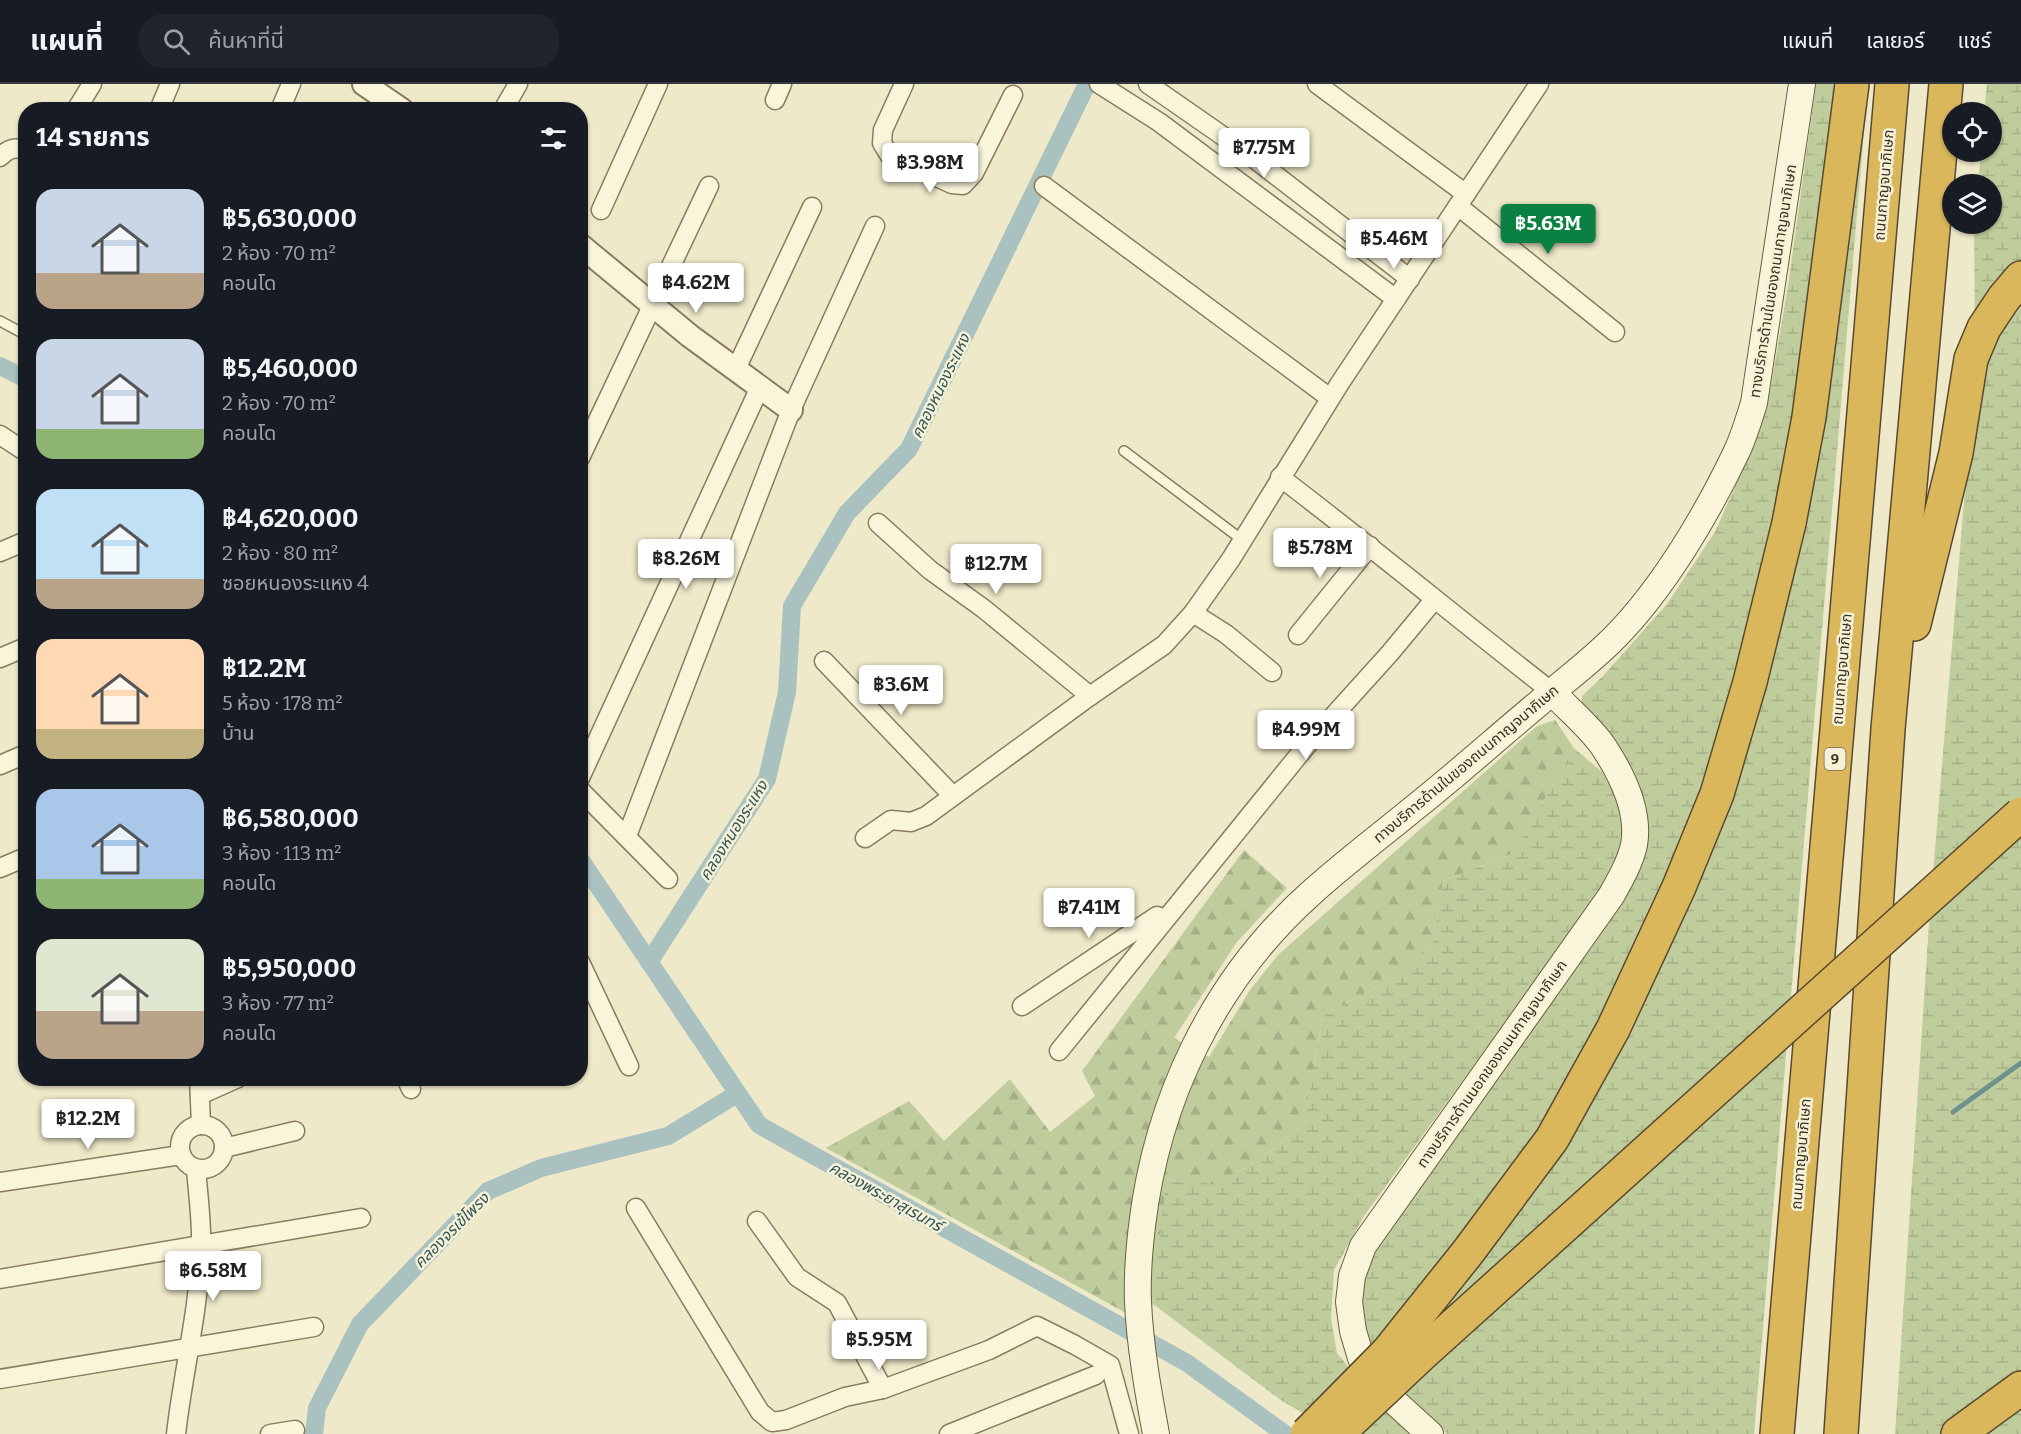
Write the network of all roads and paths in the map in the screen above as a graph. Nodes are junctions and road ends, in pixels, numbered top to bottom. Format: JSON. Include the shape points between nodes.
{"nodes":[{"id":1,"x":92,"y":84,"type":"edge"},
{"id":2,"x":170,"y":84,"type":"edge"},
{"id":3,"x":291,"y":84,"type":"edge"},
{"id":4,"x":364,"y":84,"type":"edge"},
{"id":5,"x":518,"y":84,"type":"edge"},
{"id":6,"x":658,"y":84,"type":"edge"},
{"id":7,"x":904,"y":84,"type":"edge"},
{"id":8,"x":1148,"y":84,"type":"edge"},
{"id":9,"x":1317,"y":84,"type":"edge"},
{"id":10,"x":1539,"y":84,"type":"edge"},
{"id":11,"x":1802,"y":84,"type":"edge"},
{"id":12,"x":1852,"y":84,"type":"edge"},
{"id":13,"x":1892,"y":84,"type":"edge"},
{"id":14,"x":1946,"y":84,"type":"edge"},
{"id":15,"x":1104,"y":87,"type":"edge"},
{"id":16,"x":1013,"y":95,"type":"dead end"},
{"id":17,"x":1171,"y":100,"type":"junction"},
{"id":18,"x":81,"y":102,"type":"edge"},
{"id":19,"x":162,"y":102,"type":"edge"},
{"id":20,"x":283,"y":102,"type":"edge"},
{"id":21,"x":390,"y":102,"type":"edge"},
{"id":22,"x":508,"y":102,"type":"edge"},
{"id":23,"x":1159,"y":122,"type":"junction"},
{"id":24,"x":18,"y":148,"type":"edge"},
{"id":25,"x":0,"y":157,"type":"edge"},
{"id":26,"x":709,"y":186,"type":"dead end"},
{"id":27,"x":1044,"y":186,"type":"dead end"},
{"id":28,"x":1462,"y":200,"type":"junction"},
{"id":29,"x":812,"y":207,"type":"dead end"},
{"id":30,"x":601,"y":210,"type":"dead end"},
{"id":31,"x":875,"y":226,"type":"dead end"},
{"id":32,"x":588,"y":252,"type":"edge"},
{"id":33,"x":2021,"y":278,"type":"edge"},
{"id":34,"x":1410,"y":279,"type":"junction"},
{"id":35,"x":1396,"y":299,"type":"junction"},
{"id":36,"x":652,"y":304,"type":"junction"},
{"id":37,"x":0,"y":321,"type":"edge"},
{"id":38,"x":18,"y":331,"type":"edge"},
{"id":39,"x":1615,"y":332,"type":"dead end"},
{"id":40,"x":736,"y":369,"type":"junction"},
{"id":41,"x":760,"y":387,"type":"junction"},
{"id":42,"x":1330,"y":398,"type":"junction"},
{"id":43,"x":791,"y":410,"type":"junction"},
{"id":44,"x":588,"y":442,"type":"edge"},
{"id":45,"x":1124,"y":451,"type":"dead end"},
{"id":46,"x":1280,"y":477,"type":"junction"},
{"id":47,"x":878,"y":523,"type":"dead end"},
{"id":48,"x":1241,"y":539,"type":"junction"},
{"id":49,"x":18,"y":544,"type":"edge"},
{"id":50,"x":1370,"y":546,"type":"junction"},
{"id":51,"x":0,"y":552,"type":"edge"},
{"id":52,"x":1430,"y":597,"type":"junction"},
{"id":53,"x":1193,"y":613,"type":"junction"},
{"id":54,"x":1298,"y":635,"type":"dead end"},
{"id":55,"x":18,"y":650,"type":"edge"},
{"id":56,"x":0,"y":658,"type":"edge"},
{"id":57,"x":824,"y":661,"type":"dead end"},
{"id":58,"x":1272,"y":672,"type":"dead end"},
{"id":59,"x":1551,"y":692,"type":"junction"},
{"id":60,"x":1090,"y":696,"type":"junction"},
{"id":61,"x":1888,"y":729,"type":"junction"},
{"id":62,"x":18,"y":757,"type":"edge"},
{"id":63,"x":588,"y":761,"type":"edge"},
{"id":64,"x":0,"y":765,"type":"edge"},
{"id":65,"x":953,"y":796,"type":"junction"},
{"id":66,"x":588,"y":798,"type":"edge"},
{"id":67,"x":2021,"y":814,"type":"edge"},
{"id":68,"x":627,"y":836,"type":"junction"},
{"id":69,"x":865,"y":838,"type":"dead end"},
{"id":70,"x":18,"y":860,"type":"edge"},
{"id":71,"x":0,"y":868,"type":"edge"},
{"id":72,"x":668,"y":879,"type":"dead end"},
{"id":73,"x":1160,"y":920,"type":"junction"},
{"id":74,"x":588,"y":979,"type":"edge"},
{"id":75,"x":1022,"y":1006,"type":"dead end"},
{"id":76,"x":1059,"y":1051,"type":"dead end"},
{"id":77,"x":629,"y":1066,"type":"dead end"},
{"id":78,"x":200,"y":1087,"type":"edge"},
{"id":79,"x":201,"y":1125,"type":"junction"},
{"id":80,"x":295,"y":1131,"type":"dead end"},
{"id":81,"x":224,"y":1148,"type":"junction"},
{"id":82,"x":181,"y":1155,"type":"junction"},
{"id":83,"x":196,"y":1169,"type":"junction"},
{"id":84,"x":0,"y":1182,"type":"edge"},
{"id":85,"x":636,"y":1208,"type":"dead end"},
{"id":86,"x":361,"y":1218,"type":"dead end"},
{"id":87,"x":757,"y":1221,"type":"dead end"},
{"id":88,"x":201,"y":1246,"type":"junction"},
{"id":89,"x":0,"y":1279,"type":"edge"},
{"id":90,"x":314,"y":1327,"type":"dead end"},
{"id":91,"x":190,"y":1348,"type":"junction"},
{"id":92,"x":1096,"y":1375,"type":"dead end"},
{"id":93,"x":0,"y":1379,"type":"edge"},
{"id":94,"x":2021,"y":1388,"type":"edge"},
{"id":95,"x":883,"y":1389,"type":"junction"},
{"id":96,"x":295,"y":1430,"type":"dead end"},
{"id":97,"x":176,"y":1434,"type":"edge"},
{"id":98,"x":270,"y":1434,"type":"edge"},
{"id":99,"x":950,"y":1434,"type":"edge"},
{"id":100,"x":1129,"y":1434,"type":"edge"},
{"id":101,"x":1156,"y":1434,"type":"edge"},
{"id":102,"x":1307,"y":1434,"type":"edge"},
{"id":103,"x":1337,"y":1434,"type":"edge"},
{"id":104,"x":1430,"y":1434,"type":"edge"},
{"id":105,"x":1777,"y":1434,"type":"edge"},
{"id":106,"x":1841,"y":1434,"type":"edge"},
{"id":107,"x":1958,"y":1434,"type":"edge"}],
"edges":[{"from":1,"to":18,"type":"street"},
{"from":2,"to":19,"type":"street"},
{"from":3,"to":20,"type":"street"},
{"from":4,"to":21,"type":"street"},
{"from":5,"to":22,"type":"street"},
{"from":6,"to":30,"type":"street"},
{"from":7,"to":16,"type":"street","via":[[883,130],[882,143],[890,156],[952,184],[963,184],[974,173]]},
{"from":8,"to":17,"type":"street"},
{"from":9,"to":28,"type":"street"},
{"from":10,"to":28,"type":"street"},
{"from":11,"to":59,"type":"main road","name":"ทางบริการด้านในของถนนกาญจนาภิเษก","via":[[1761,367],[1738,449],[1700,520],[1655,590],[1615,637]]},
{"from":12,"to":102,"type":"highway","bridge":true,"via":[[1809,417],[1789,523],[1750,682],[1717,794],[1613,1029],[1552,1139],[1388,1353]]},
{"from":13,"to":105,"type":"highway","name":"ถนนกาญจนาภิเษก","number":"9"},
{"from":14,"to":61,"type":"highway"},
{"from":15,"to":23,"type":"street"},
{"from":17,"to":23,"type":"street"},
{"from":17,"to":34,"type":"street","via":[[1243,150]]},
{"from":23,"to":35,"type":"street"},
{"from":24,"to":25,"type":"street","via":[[7,150]]},
{"from":26,"to":36,"type":"street"},
{"from":27,"to":42,"type":"street"},
{"from":28,"to":34,"type":"street"},
{"from":28,"to":39,"type":"street"},
{"from":29,"to":40,"type":"street"},
{"from":31,"to":43,"type":"street"},
{"from":32,"to":36,"type":"street"},
{"from":33,"to":61,"type":"highway","via":[[1984,328],[1971,359],[1956,453]]},
{"from":34,"to":35,"type":"street"},
{"from":35,"to":42,"type":"street"},
{"from":36,"to":40,"type":"street"},
{"from":36,"to":44,"type":"street"},
{"from":37,"to":38,"type":"lane"},
{"from":40,"to":41,"type":"street"},
{"from":41,"to":43,"type":"street"},
{"from":41,"to":63,"type":"street"},
{"from":42,"to":46,"type":"street"},
{"from":43,"to":68,"type":"street"},
{"from":45,"to":48,"type":"lane"},
{"from":46,"to":48,"type":"street"},
{"from":46,"to":50,"type":"street"},
{"from":47,"to":60,"type":"street","via":[[930,570]]},
{"from":48,"to":53,"type":"street"},
{"from":49,"to":51,"type":"street"},
{"from":50,"to":52,"type":"street"},
{"from":50,"to":54,"type":"street"},
{"from":52,"to":59,"type":"street"},
{"from":52,"to":73,"type":"street","via":[[1301,739]]},
{"from":53,"to":58,"type":"street"},
{"from":53,"to":60,"type":"street","via":[[1164,645]]},
{"from":55,"to":56,"type":"street"},
{"from":57,"to":65,"type":"street"},
{"from":59,"to":101,"type":"main road","name":"ทางบริการด้านในของถนนกาญจนาภิเษก","via":[[1310,893],[1270,933],[1228,988],[1198,1038],[1158,1137],[1140,1246],[1138,1302]]},
{"from":59,"to":104,"type":"main road","name":"ทางบริการด้านนอกของถนนกาญจนาภิเษก","via":[[1602,744],[1625,785],[1631,803],[1634,844],[1611,896],[1363,1246],[1352,1276],[1349,1302],[1361,1358],[1375,1384]]},
{"from":60,"to":65,"type":"street"},
{"from":61,"to":106,"type":"highway"},
{"from":62,"to":64,"type":"street"},
{"from":65,"to":69,"type":"street","via":[[927,816],[911,822],[891,820]]},
{"from":66,"to":68,"type":"street"},
{"from":67,"to":103,"type":"highway","bridge":true},
{"from":68,"to":72,"type":"street"},
{"from":70,"to":71,"type":"street"},
{"from":73,"to":75,"type":"street"},
{"from":73,"to":76,"type":"street","via":[[1157,933]]},
{"from":74,"to":77,"type":"street"},
{"from":78,"to":79,"type":"street"},
{"from":79,"to":81,"type":"street","via":[[218,1131]]},
{"from":79,"to":82,"type":"street","via":[[182,1138]]},
{"from":80,"to":81,"type":"street"},
{"from":81,"to":83,"type":"street","via":[[217,1163]]},
{"from":82,"to":83,"type":"street"},
{"from":82,"to":84,"type":"street"},
{"from":83,"to":88,"type":"street"},
{"from":85,"to":95,"type":"street","via":[[760,1412],[772,1422],[845,1397]]},
{"from":86,"to":88,"type":"street"},
{"from":87,"to":95,"type":"street","via":[[797,1277],[837,1303]]},
{"from":88,"to":89,"type":"street"},
{"from":88,"to":91,"type":"street"},
{"from":90,"to":91,"type":"street"},
{"from":91,"to":93,"type":"street"},
{"from":91,"to":97,"type":"street"},
{"from":92,"to":99,"type":"street"},
{"from":94,"to":107,"type":"highway"},
{"from":95,"to":100,"type":"street","via":[[989,1350],[1037,1326],[1110,1365]]},
{"from":96,"to":98,"type":"street"}]}
